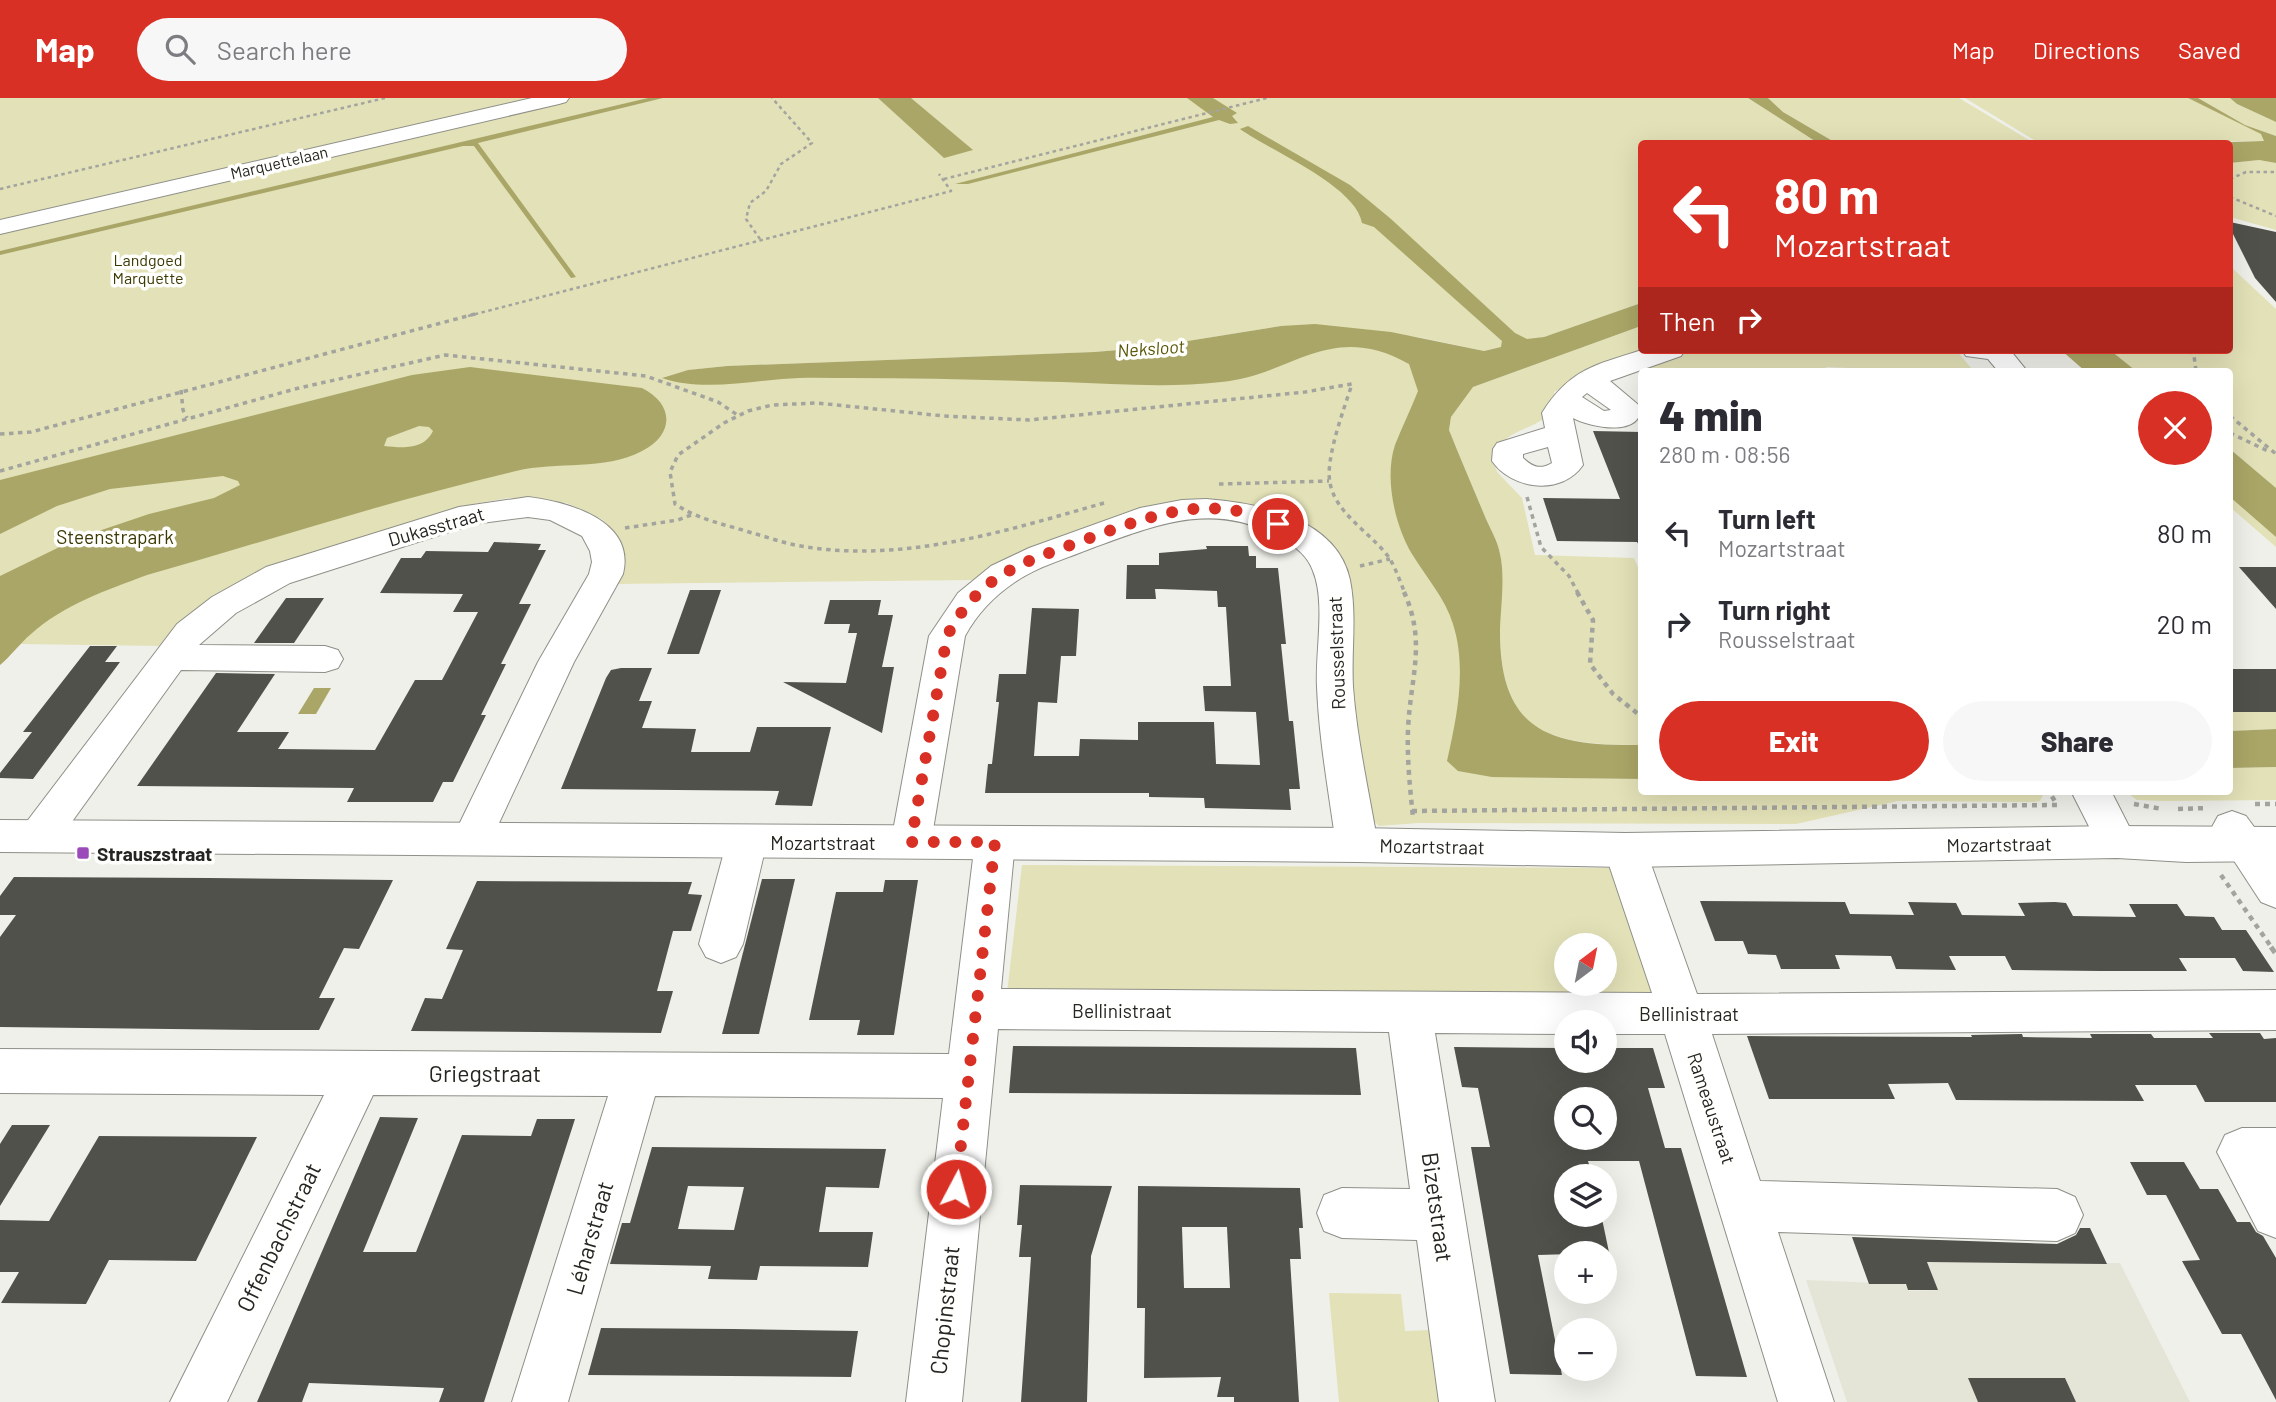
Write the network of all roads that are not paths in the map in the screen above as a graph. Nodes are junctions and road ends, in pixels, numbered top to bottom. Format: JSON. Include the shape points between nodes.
{"nodes":[{"id":1,"x":559,"y":98,"type":"edge"},
{"id":2,"x":0,"y":227,"type":"edge"},
{"id":3,"x":1660,"y":354,"type":"edge"},
{"id":4,"x":1999,"y":354,"type":"edge"},
{"id":5,"x":2010,"y":368,"type":"edge"},
{"id":6,"x":1595,"y":378,"type":"junction"},
{"id":7,"x":1565,"y":398,"type":"junction"},
{"id":8,"x":1525,"y":476,"type":"road end"},
{"id":9,"x":172,"y":657,"type":"junction"},
{"id":10,"x":325,"y":659,"type":"dead end"},
{"id":11,"x":2093,"y":795,"type":"edge"},
{"id":12,"x":2227,"y":826,"type":"edge"},
{"id":13,"x":20,"y":836,"type":"edge"},
{"id":14,"x":472,"y":839,"type":"junction"},
{"id":15,"x":747,"y":841,"type":"junction"},
{"id":16,"x":911,"y":842,"type":"junction"},
{"id":17,"x":995,"y":842,"type":"junction"},
{"id":18,"x":2117,"y":842,"type":"junction"},
{"id":19,"x":1357,"y":845,"type":"junction"},
{"id":20,"x":1625,"y":850,"type":"junction"},
{"id":21,"x":2276,"y":890,"type":"edge"},
{"id":22,"x":721,"y":944,"type":"dead end"},
{"id":23,"x":976,"y":1009,"type":"junction"},
{"id":24,"x":2276,"y":1010,"type":"edge"},
{"id":25,"x":1409,"y":1012,"type":"junction"},
{"id":26,"x":1682,"y":1014,"type":"junction"},
{"id":27,"x":0,"y":1071,"type":"edge"},
{"id":28,"x":359,"y":1073,"type":"junction"},
{"id":29,"x":638,"y":1074,"type":"junction"},
{"id":30,"x":970,"y":1076,"type":"junction"},
{"id":31,"x":2276,"y":1152,"type":"edge"},
{"id":32,"x":1745,"y":1206,"type":"junction"},
{"id":33,"x":1342,"y":1213,"type":"dead end"},
{"id":34,"x":2276,"y":1213,"type":"edge"},
{"id":35,"x":1440,"y":1215,"type":"junction"},
{"id":36,"x":2057,"y":1215,"type":"dead end"},
{"id":37,"x":198,"y":1402,"type":"edge"},
{"id":38,"x":540,"y":1402,"type":"edge"},
{"id":39,"x":934,"y":1402,"type":"edge"},
{"id":40,"x":1467,"y":1402,"type":"edge"},
{"id":41,"x":1806,"y":1402,"type":"edge"}],
"edges":[{"from":1,"to":2,"type":"street","name":"Marquettelaan"},
{"from":3,"to":6,"type":"street"},
{"from":4,"to":5,"type":"street"},
{"from":6,"to":7,"type":"street"},
{"from":6,"to":7,"type":"street","via":[[1596,386],[1626,407],[1626,414],[1606,421],[1584,414]]},
{"from":7,"to":8,"type":"street","via":[[1557,413],[1563,432],[1508,449],[1507,461]]},
{"from":9,"to":10,"type":"street"},
{"from":9,"to":13,"type":"street","name":"Dukasstraat"},
{"from":9,"to":14,"type":"street","name":"Dukasstraat","via":[[206,618],[278,575],[470,514],[528,507],[558,511],[583,522],[597,532],[607,551],[606,574],[556,662]]},
{"from":11,"to":18,"type":"street"},
{"from":12,"to":18,"type":"street","name":"Mozartstraat"},
{"from":12,"to":21,"type":"street"},
{"from":13,"to":14,"type":"street","name":"Mozartstraat"},
{"from":14,"to":15,"type":"street","name":"Mozartstraat"},
{"from":15,"to":16,"type":"street","name":"Mozartstraat"},
{"from":15,"to":22,"type":"street","name":"Mozartstraat"},
{"from":16,"to":17,"type":"street","name":"Mozartstraat"},
{"from":16,"to":19,"type":"street","name":"Rousselstraat","via":[[947,636],[961,610],[1005,572],[1032,559],[1159,513],[1212,508],[1264,518],[1292,531],[1321,555],[1331,572],[1335,689]]},
{"from":17,"to":19,"type":"street","name":"Mozartstraat"},
{"from":17,"to":23,"type":"street","name":"Chopinstraat"},
{"from":18,"to":20,"type":"street","name":"Mozartstraat"},
{"from":19,"to":20,"type":"street","name":"Mozartstraat"},
{"from":20,"to":26,"type":"street","name":"Rameaustraat"},
{"from":23,"to":25,"type":"street","name":"Bellinistraat"},
{"from":23,"to":30,"type":"street","name":"Chopinstraat"},
{"from":24,"to":26,"type":"street","name":"Bellinistraat"},
{"from":25,"to":26,"type":"street","name":"Bellinistraat"},
{"from":25,"to":35,"type":"street","name":"Bizetstraat"},
{"from":26,"to":32,"type":"street","name":"Rameaustraat"},
{"from":27,"to":28,"type":"street","name":"Griegstraat"},
{"from":28,"to":29,"type":"street","name":"Griegstraat"},
{"from":28,"to":37,"type":"street","name":"Offenbachstraat"},
{"from":29,"to":30,"type":"street","name":"Griegstraat"},
{"from":29,"to":38,"type":"street","name":"Léharstraat"},
{"from":30,"to":39,"type":"street","name":"Chopinstraat"},
{"from":31,"to":34,"type":"street","via":[[2242,1152]]},
{"from":32,"to":36,"type":"street"},
{"from":32,"to":41,"type":"street","name":"Rameaustraat"},
{"from":33,"to":35,"type":"street"},
{"from":35,"to":40,"type":"street","name":"Bizetstraat"}]}
